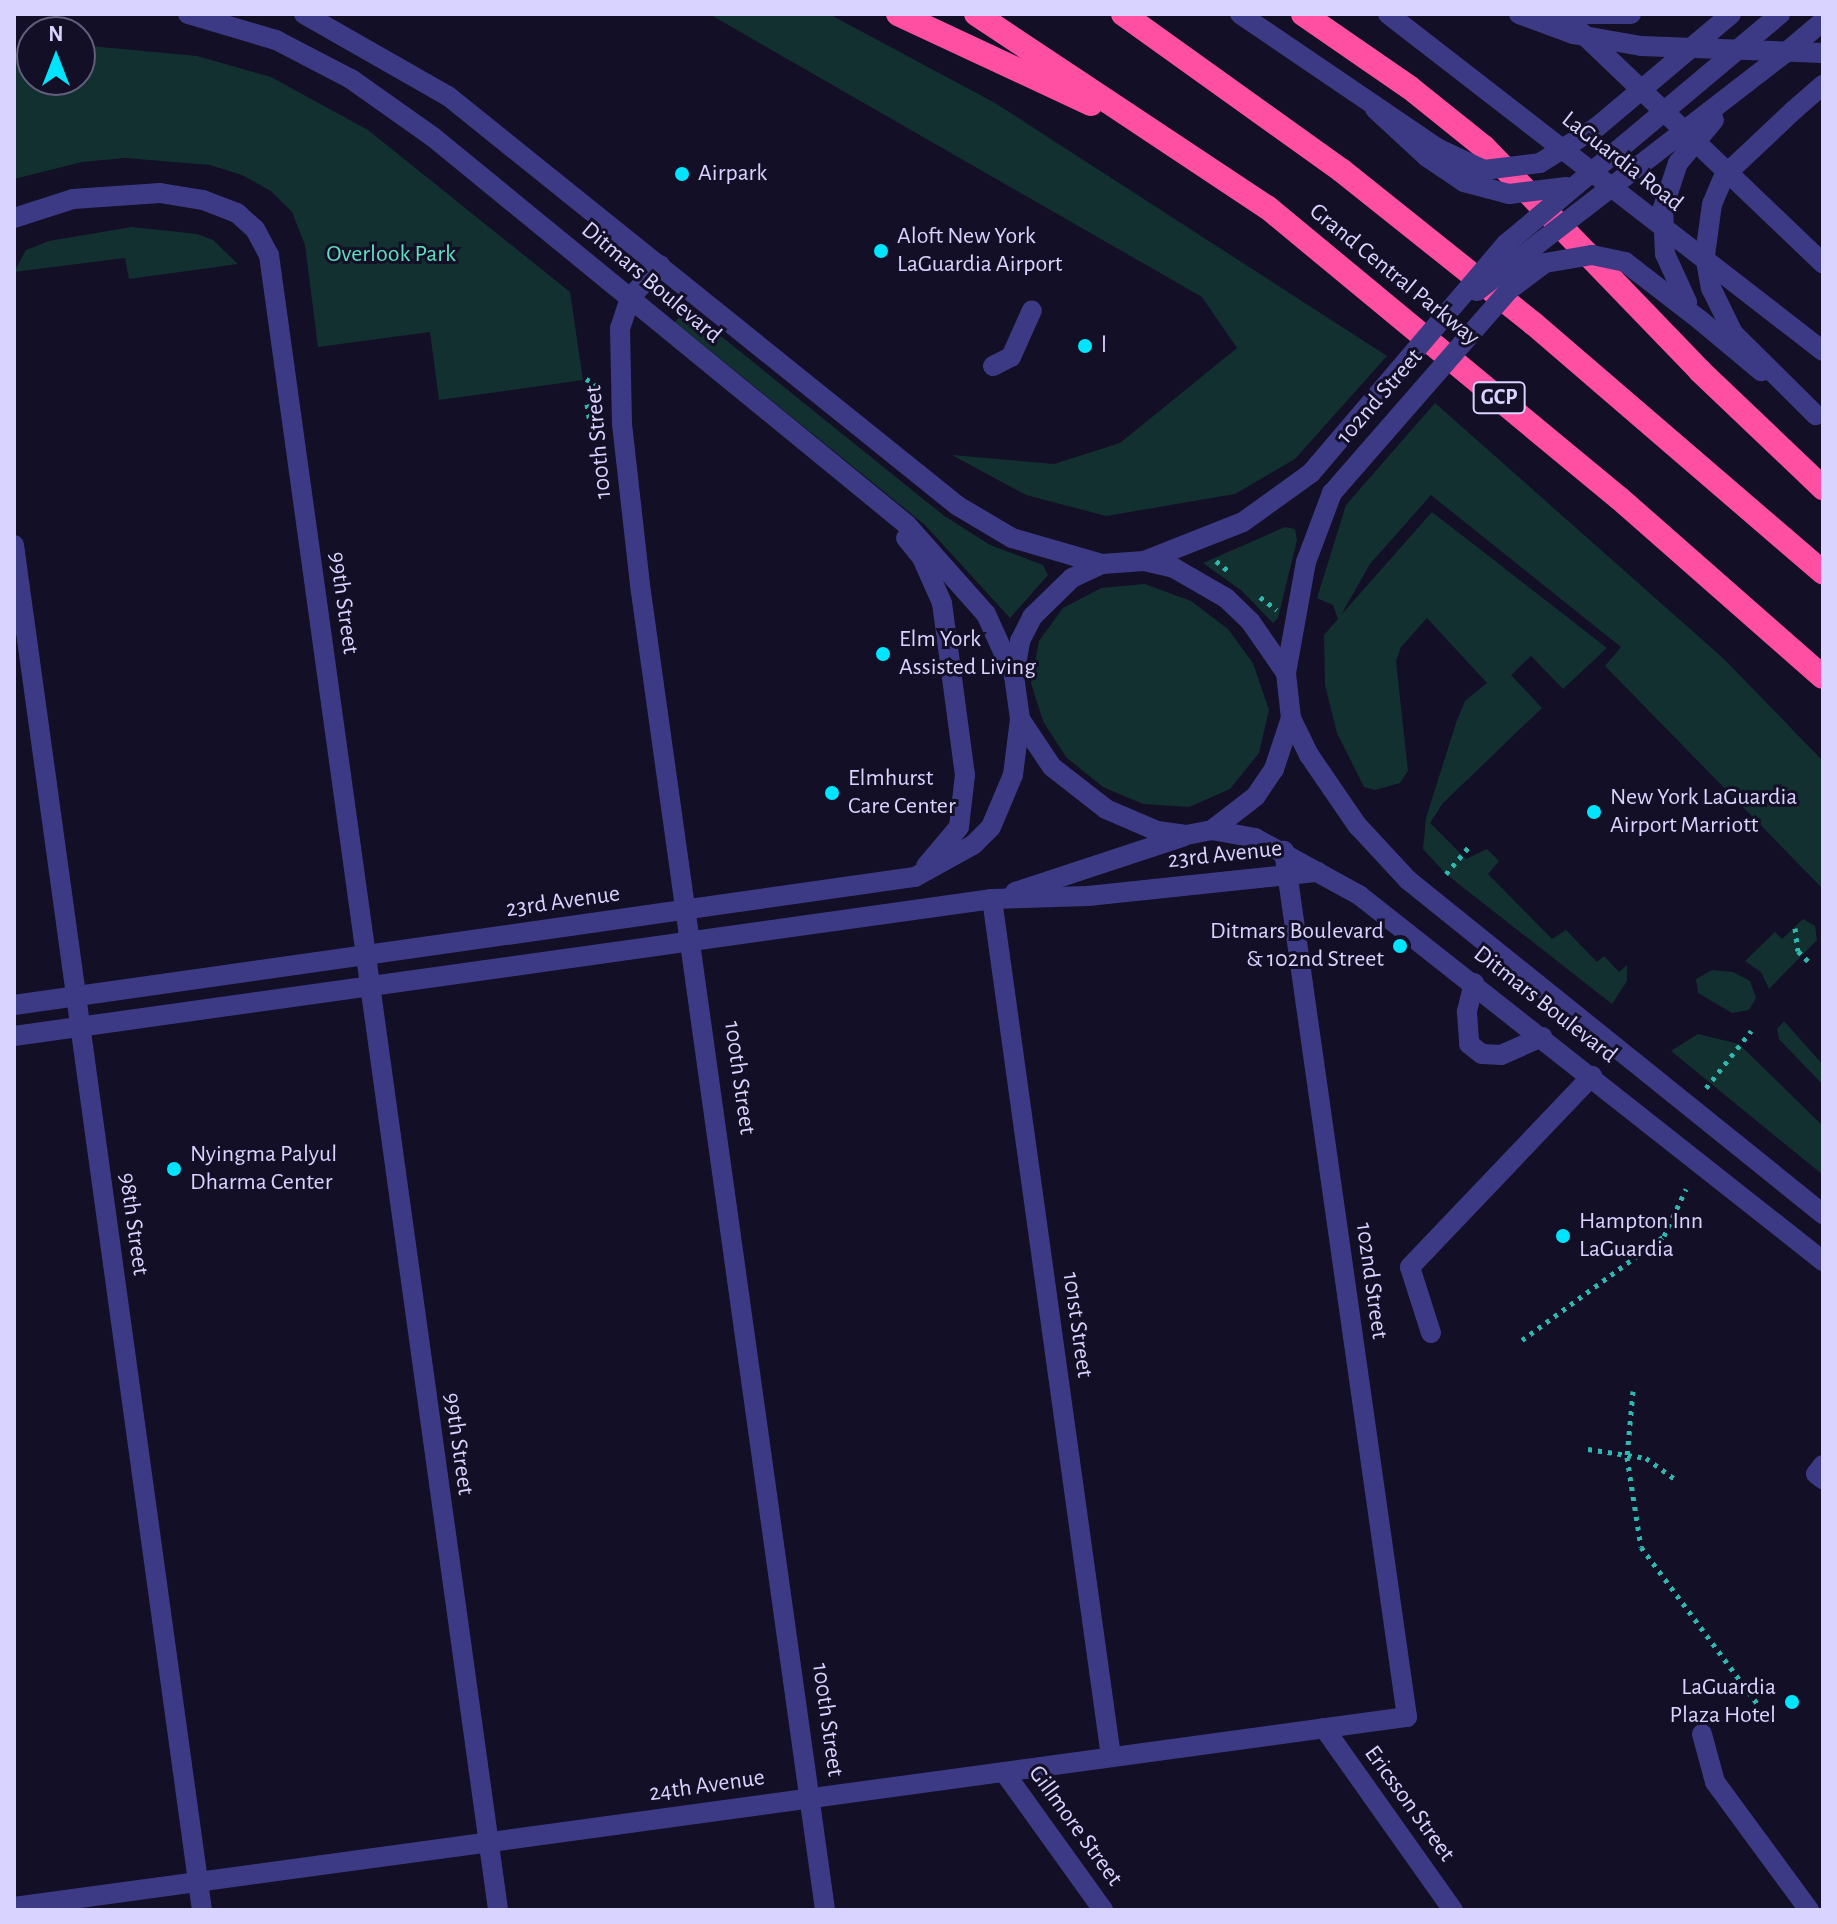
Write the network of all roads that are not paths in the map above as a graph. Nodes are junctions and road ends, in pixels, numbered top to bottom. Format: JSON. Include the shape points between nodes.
{"nodes":[{"id":1,"x":188,"y":14,"type":"edge"},
{"id":2,"x":304,"y":14,"type":"edge"},
{"id":3,"x":898,"y":14,"type":"edge"},
{"id":4,"x":976,"y":14,"type":"edge"},
{"id":5,"x":1123,"y":14,"type":"edge"},
{"id":6,"x":1240,"y":14,"type":"edge"},
{"id":7,"x":1303,"y":14,"type":"edge"},
{"id":8,"x":1388,"y":14,"type":"edge"},
{"id":9,"x":1519,"y":14,"type":"edge"},
{"id":10,"x":1562,"y":14,"type":"edge"},
{"id":11,"x":1581,"y":14,"type":"edge"},
{"id":12,"x":1631,"y":14,"type":"edge"},
{"id":13,"x":1731,"y":14,"type":"edge"},
{"id":14,"x":1780,"y":14,"type":"edge"},
{"id":15,"x":1823,"y":21,"type":"edge"},
{"id":16,"x":1823,"y":53,"type":"edge"},
{"id":17,"x":1784,"y":54,"type":"junction"},
{"id":18,"x":1823,"y":85,"type":"edge"},
{"id":19,"x":1375,"y":109,"type":"junction"},
{"id":20,"x":1204,"y":161,"type":"junction"},
{"id":21,"x":1575,"y":185,"type":"junction"},
{"id":22,"x":14,"y":218,"type":"edge"},
{"id":23,"x":1823,"y":263,"type":"edge"},
{"id":24,"x":660,"y":265,"type":"junction"},
{"id":25,"x":630,"y":298,"type":"junction"},
{"id":26,"x":1032,"y":310,"type":"dead end"},
{"id":27,"x":1446,"y":317,"type":"junction"},
{"id":28,"x":1700,"y":320,"type":"junction"},
{"id":29,"x":1820,"y":348,"type":"edge"},
{"id":30,"x":993,"y":366,"type":"dead end"},
{"id":31,"x":1819,"y":419,"type":"edge"},
{"id":32,"x":1823,"y":488,"type":"edge"},
{"id":33,"x":868,"y":497,"type":"junction"},
{"id":34,"x":14,"y":545,"type":"edge"},
{"id":35,"x":1144,"y":561,"type":"junction"},
{"id":36,"x":1102,"y":564,"type":"junction"},
{"id":37,"x":1823,"y":573,"type":"edge"},
{"id":38,"x":1286,"y":673,"type":"junction"},
{"id":39,"x":1014,"y":676,"type":"junction"},
{"id":40,"x":1823,"y":677,"type":"edge"},
{"id":41,"x":1291,"y":718,"type":"junction"},
{"id":42,"x":1020,"y":719,"type":"junction"},
{"id":43,"x":1212,"y":830,"type":"junction"},
{"id":44,"x":1186,"y":835,"type":"junction"},
{"id":45,"x":1284,"y":851,"type":"junction"},
{"id":46,"x":1318,"y":872,"type":"junction"},
{"id":47,"x":1287,"y":876,"type":"junction"},
{"id":48,"x":915,"y":877,"type":"junction"},
{"id":49,"x":992,"y":899,"type":"junction"},
{"id":50,"x":687,"y":910,"type":"junction"},
{"id":51,"x":692,"y":942,"type":"junction"},
{"id":52,"x":365,"y":957,"type":"junction"},
{"id":53,"x":1474,"y":983,"type":"junction"},
{"id":54,"x":369,"y":986,"type":"junction"},
{"id":55,"x":75,"y":996,"type":"junction"},
{"id":56,"x":14,"y":1005,"type":"edge"},
{"id":57,"x":79,"y":1027,"type":"junction"},
{"id":58,"x":14,"y":1036,"type":"edge"},
{"id":59,"x":1542,"y":1037,"type":"junction"},
{"id":60,"x":1592,"y":1076,"type":"junction"},
{"id":61,"x":1823,"y":1214,"type":"edge"},
{"id":62,"x":1823,"y":1261,"type":"edge"},
{"id":63,"x":1431,"y":1333,"type":"dead end"},
{"id":64,"x":1823,"y":1465,"type":"edge"},
{"id":65,"x":1823,"y":1479,"type":"edge"},
{"id":66,"x":1407,"y":1717,"type":"joint"},
{"id":67,"x":1324,"y":1728,"type":"junction"},
{"id":68,"x":1702,"y":1734,"type":"dead end"},
{"id":69,"x":1111,"y":1757,"type":"junction"},
{"id":70,"x":1004,"y":1772,"type":"junction"},
{"id":71,"x":812,"y":1798,"type":"junction"},
{"id":72,"x":488,"y":1842,"type":"junction"},
{"id":73,"x":198,"y":1882,"type":"junction"},
{"id":74,"x":14,"y":1907,"type":"edge"},
{"id":75,"x":202,"y":1910,"type":"edge"},
{"id":76,"x":498,"y":1910,"type":"edge"},
{"id":77,"x":825,"y":1910,"type":"edge"},
{"id":78,"x":1103,"y":1910,"type":"edge"},
{"id":79,"x":1453,"y":1910,"type":"edge"},
{"id":80,"x":1809,"y":1910,"type":"edge"}],
"edges":[{"from":1,"to":25,"type":"street","name":"Ditmars Boulevard","via":[[276,40],[351,79],[433,137]]},
{"from":2,"to":24,"type":"street","name":"Ditmars Boulevard","via":[[448,96]]},
{"from":3,"to":20,"type":"highway"},
{"from":4,"to":20,"type":"highway","name":"Grand Central Parkway","number":"GCP"},
{"from":5,"to":37,"type":"highway","name":"Grand Central Parkway","via":[[1341,170],[1522,314]]},
{"from":6,"to":19,"type":"street"},
{"from":7,"to":32,"type":"highway","via":[[1484,147],[1700,371]]},
{"from":8,"to":29,"type":"street","name":"LaGuardia Road"},
{"from":9,"to":16,"type":"street","bridge":true,"via":[[1573,34],[1641,46]]},
{"from":10,"to":23,"type":"street"},
{"from":11,"to":12,"type":"street"},
{"from":13,"to":19,"type":"street","bridge":true,"via":[[1597,127],[1555,156],[1525,167],[1470,165]]},
{"from":14,"to":21,"type":"street","bridge":true},
{"from":15,"to":17,"type":"street"},
{"from":17,"to":27,"type":"street","bridge":true},
{"from":17,"to":28,"type":"street","bridge":true,"via":[[1696,137],[1668,185],[1662,220],[1665,254]]},
{"from":18,"to":31,"type":"street","bridge":true,"via":[[1734,162],[1712,204],[1705,237],[1707,272],[1725,321]]},
{"from":19,"to":21,"type":"street","bridge":true,"via":[[1427,157],[1477,187],[1526,195]]},
{"from":20,"to":40,"type":"highway","name":"Grand Central Parkway","number":"GCP","via":[[1338,263]]},
{"from":21,"to":27,"type":"street","bridge":true,"via":[[1506,244]]},
{"from":22,"to":52,"type":"street","name":"99th Street","via":[[73,199],[160,193],[203,200],[237,213],[255,229],[269,255]]},
{"from":24,"to":25,"type":"street","name":"100th Street"},
{"from":24,"to":36,"type":"street","name":"Ditmars Boulevard","via":[[958,506],[1012,538]]},
{"from":25,"to":33,"type":"street","name":"Ditmars Boulevard"},
{"from":25,"to":50,"type":"street","name":"100th Street","via":[[620,328],[622,424]]},
{"from":26,"to":30,"type":"street","via":[[1011,357]]},
{"from":27,"to":35,"type":"street","name":"102nd Street","bridge":true,"via":[[1311,473],[1243,522]]},
{"from":28,"to":31,"type":"street","name":"102nd Street","bridge":true},
{"from":28,"to":38,"type":"street","name":"102nd Street","bridge":true,"via":[[1625,262],[1592,255],[1545,263],[1509,290],[1332,493],[1306,562]]},
{"from":33,"to":39,"type":"street","name":"Ditmars Boulevard","via":[[906,524],[975,600],[998,632]]},
{"from":33,"to":48,"type":"street","via":[[922,558],[942,603],[964,760],[965,805],[959,827]]},
{"from":34,"to":55,"type":"street","name":"98th Street"},
{"from":35,"to":36,"type":"street"},
{"from":35,"to":38,"type":"street","via":[[1174,568],[1226,598],[1271,647]]},
{"from":36,"to":39,"type":"street","via":[[1072,578],[1032,617],[1020,641]]},
{"from":38,"to":41,"type":"street"},
{"from":39,"to":42,"type":"street"},
{"from":41,"to":43,"type":"street","via":[[1274,769],[1256,796]]},
{"from":41,"to":61,"type":"street","name":"Ditmars Boulevard","via":[[1309,755],[1357,825],[1408,880]]},
{"from":42,"to":44,"type":"street","via":[[1052,767],[1106,809],[1130,823]]},
{"from":42,"to":48,"type":"street","name":"23rd Avenue","via":[[1013,775],[991,827],[973,845]]},
{"from":43,"to":44,"type":"street"},
{"from":43,"to":45,"type":"street","name":"Ditmars Boulevard","via":[[1235,832]]},
{"from":44,"to":49,"type":"street","name":"23rd Avenue"},
{"from":45,"to":46,"type":"street","name":"Ditmars Boulevard"},
{"from":45,"to":47,"type":"street","name":"102nd Street"},
{"from":46,"to":47,"type":"street","name":"23rd Avenue"},
{"from":46,"to":53,"type":"street","name":"Ditmars Boulevard","via":[[1397,923]]},
{"from":47,"to":49,"type":"street","name":"23rd Avenue","via":[[1088,896]]},
{"from":47,"to":66,"type":"street","name":"102nd Street"},
{"from":48,"to":50,"type":"street","name":"23rd Avenue"},
{"from":49,"to":51,"type":"street","name":"23rd Avenue"},
{"from":49,"to":69,"type":"street","name":"101st Street"},
{"from":50,"to":51,"type":"street","name":"100th Street"},
{"from":50,"to":52,"type":"street","name":"23rd Avenue"},
{"from":51,"to":54,"type":"street","name":"23rd Avenue"},
{"from":51,"to":71,"type":"street","name":"100th Street"},
{"from":52,"to":54,"type":"street","name":"99th Street"},
{"from":52,"to":55,"type":"street","name":"23rd Avenue"},
{"from":53,"to":59,"type":"street","name":"Ditmars Boulevard"},
{"from":53,"to":59,"type":"street","via":[[1467,1012],[1469,1044],[1482,1054],[1501,1055]]},
{"from":54,"to":57,"type":"street","name":"23rd Avenue"},
{"from":54,"to":72,"type":"street","name":"99th Street"},
{"from":55,"to":56,"type":"street","name":"23rd Avenue"},
{"from":55,"to":57,"type":"street","name":"98th Street"},
{"from":57,"to":58,"type":"street","name":"23rd Avenue"},
{"from":57,"to":73,"type":"street","name":"98th Street"},
{"from":59,"to":60,"type":"street","name":"Ditmars Boulevard"},
{"from":60,"to":62,"type":"street","name":"Ditmars Boulevard"},
{"from":60,"to":63,"type":"street","via":[[1410,1267]]},
{"from":64,"to":65,"type":"street","via":[[1816,1474]]},
{"from":66,"to":67,"type":"street","name":"24th Avenue"},
{"from":67,"to":69,"type":"street","name":"24th Avenue"},
{"from":67,"to":79,"type":"street","name":"Ericsson Street"},
{"from":68,"to":80,"type":"street","via":[[1715,1782]]},
{"from":69,"to":70,"type":"street","name":"24th Avenue"},
{"from":70,"to":71,"type":"street","name":"24th Avenue"},
{"from":70,"to":78,"type":"street","name":"Gillmore Street"},
{"from":71,"to":72,"type":"street","name":"24th Avenue"},
{"from":71,"to":77,"type":"street","name":"100th Street"},
{"from":72,"to":73,"type":"street","name":"24th Avenue"},
{"from":72,"to":76,"type":"street","name":"99th Street"},
{"from":73,"to":74,"type":"street","name":"24th Avenue"},
{"from":73,"to":75,"type":"street","name":"98th Street"}]}
